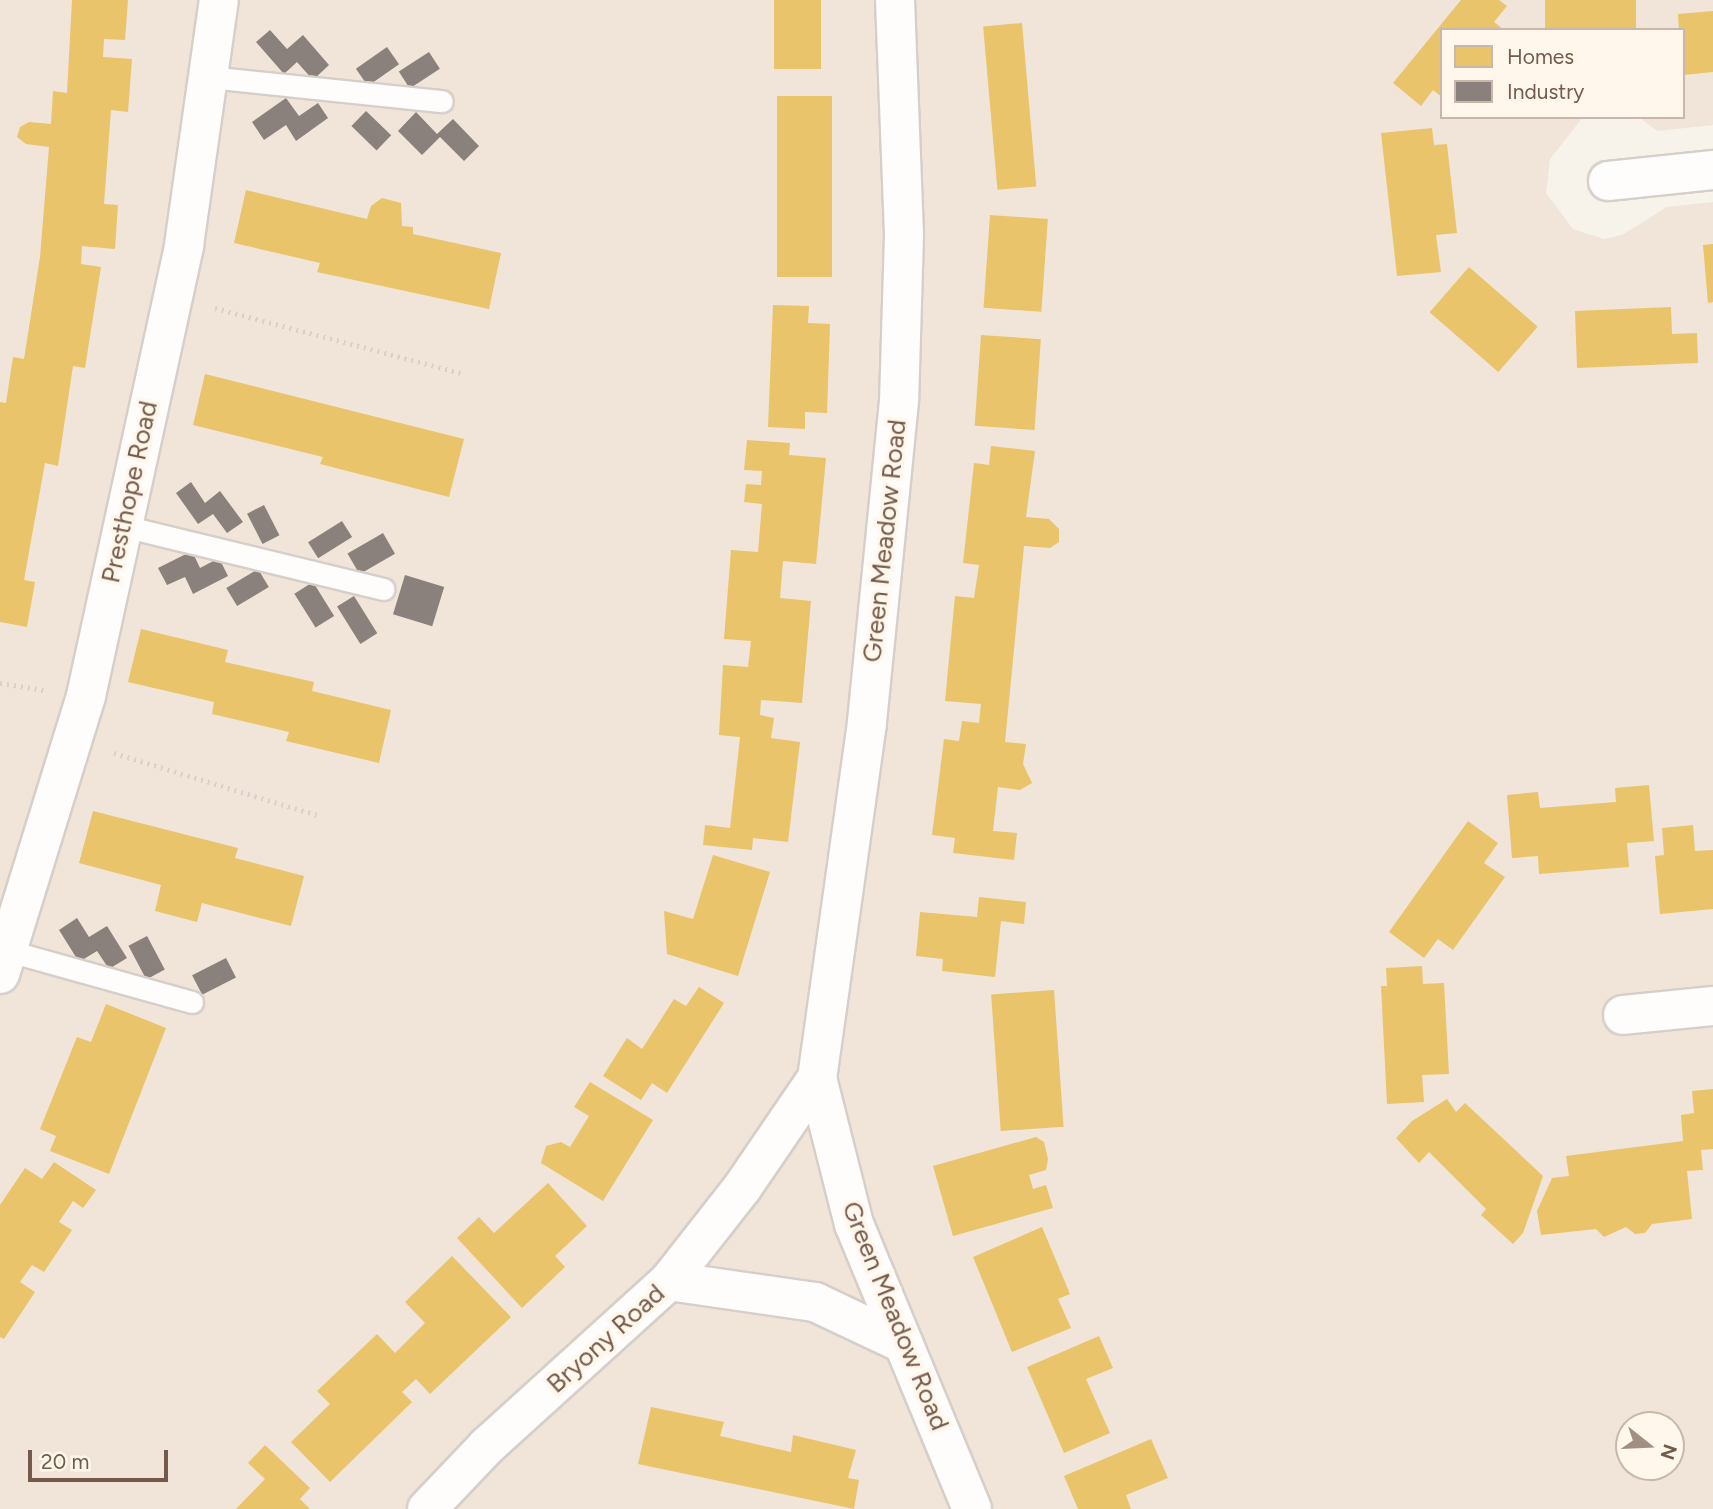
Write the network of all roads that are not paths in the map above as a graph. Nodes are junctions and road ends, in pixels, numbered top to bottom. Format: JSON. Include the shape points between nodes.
{"nodes":[{"id":1,"x":219,"y":0,"type":"edge"},
{"id":2,"x":895,"y":0,"type":"edge"},
{"id":3,"x":208,"y":77,"type":"junction"},
{"id":4,"x":442,"y":102,"type":"dead end"},
{"id":5,"x":1713,"y":170,"type":"edge"},
{"id":6,"x":1608,"y":181,"type":"dead end"},
{"id":7,"x":123,"y":526,"type":"junction"},
{"id":8,"x":384,"y":589,"type":"dead end"},
{"id":9,"x":4,"y":962,"type":"edge"},
{"id":10,"x":192,"y":1002,"type":"dead end"},
{"id":11,"x":1713,"y":1006,"type":"edge"},
{"id":12,"x":1623,"y":1015,"type":"dead end"},
{"id":13,"x":817,"y":1078,"type":"junction"},
{"id":14,"x":669,"y":1281,"type":"junction"},
{"id":15,"x":904,"y":1344,"type":"junction"},
{"id":16,"x":427,"y":1509,"type":"edge"},
{"id":17,"x":972,"y":1509,"type":"edge"}],
"edges":[{"from":1,"to":3,"type":"street","name":"Presthope Road"},
{"from":2,"to":13,"type":"street","name":"Green Meadow Road","via":[[904,235],[899,401],[867,723]]},
{"from":3,"to":4,"type":"lane"},
{"from":3,"to":7,"type":"street","name":"Presthope Road","via":[[184,245]]},
{"from":5,"to":6,"type":"street"},
{"from":7,"to":8,"type":"lane"},
{"from":7,"to":9,"type":"street","name":"Presthope Road","via":[[72,740]]},
{"from":9,"to":10,"type":"lane"},
{"from":11,"to":12,"type":"street"},
{"from":13,"to":14,"type":"street","name":"Green Meadow Road","via":[[742,1188]]},
{"from":13,"to":15,"type":"street","name":"Green Meadow Road","via":[[853,1224]]},
{"from":14,"to":15,"type":"street","name":"Bryony Road","via":[[815,1302]]},
{"from":14,"to":16,"type":"street","name":"Bryony Road","via":[[487,1446]]},
{"from":15,"to":17,"type":"street","name":"Green Meadow Road"}]}
